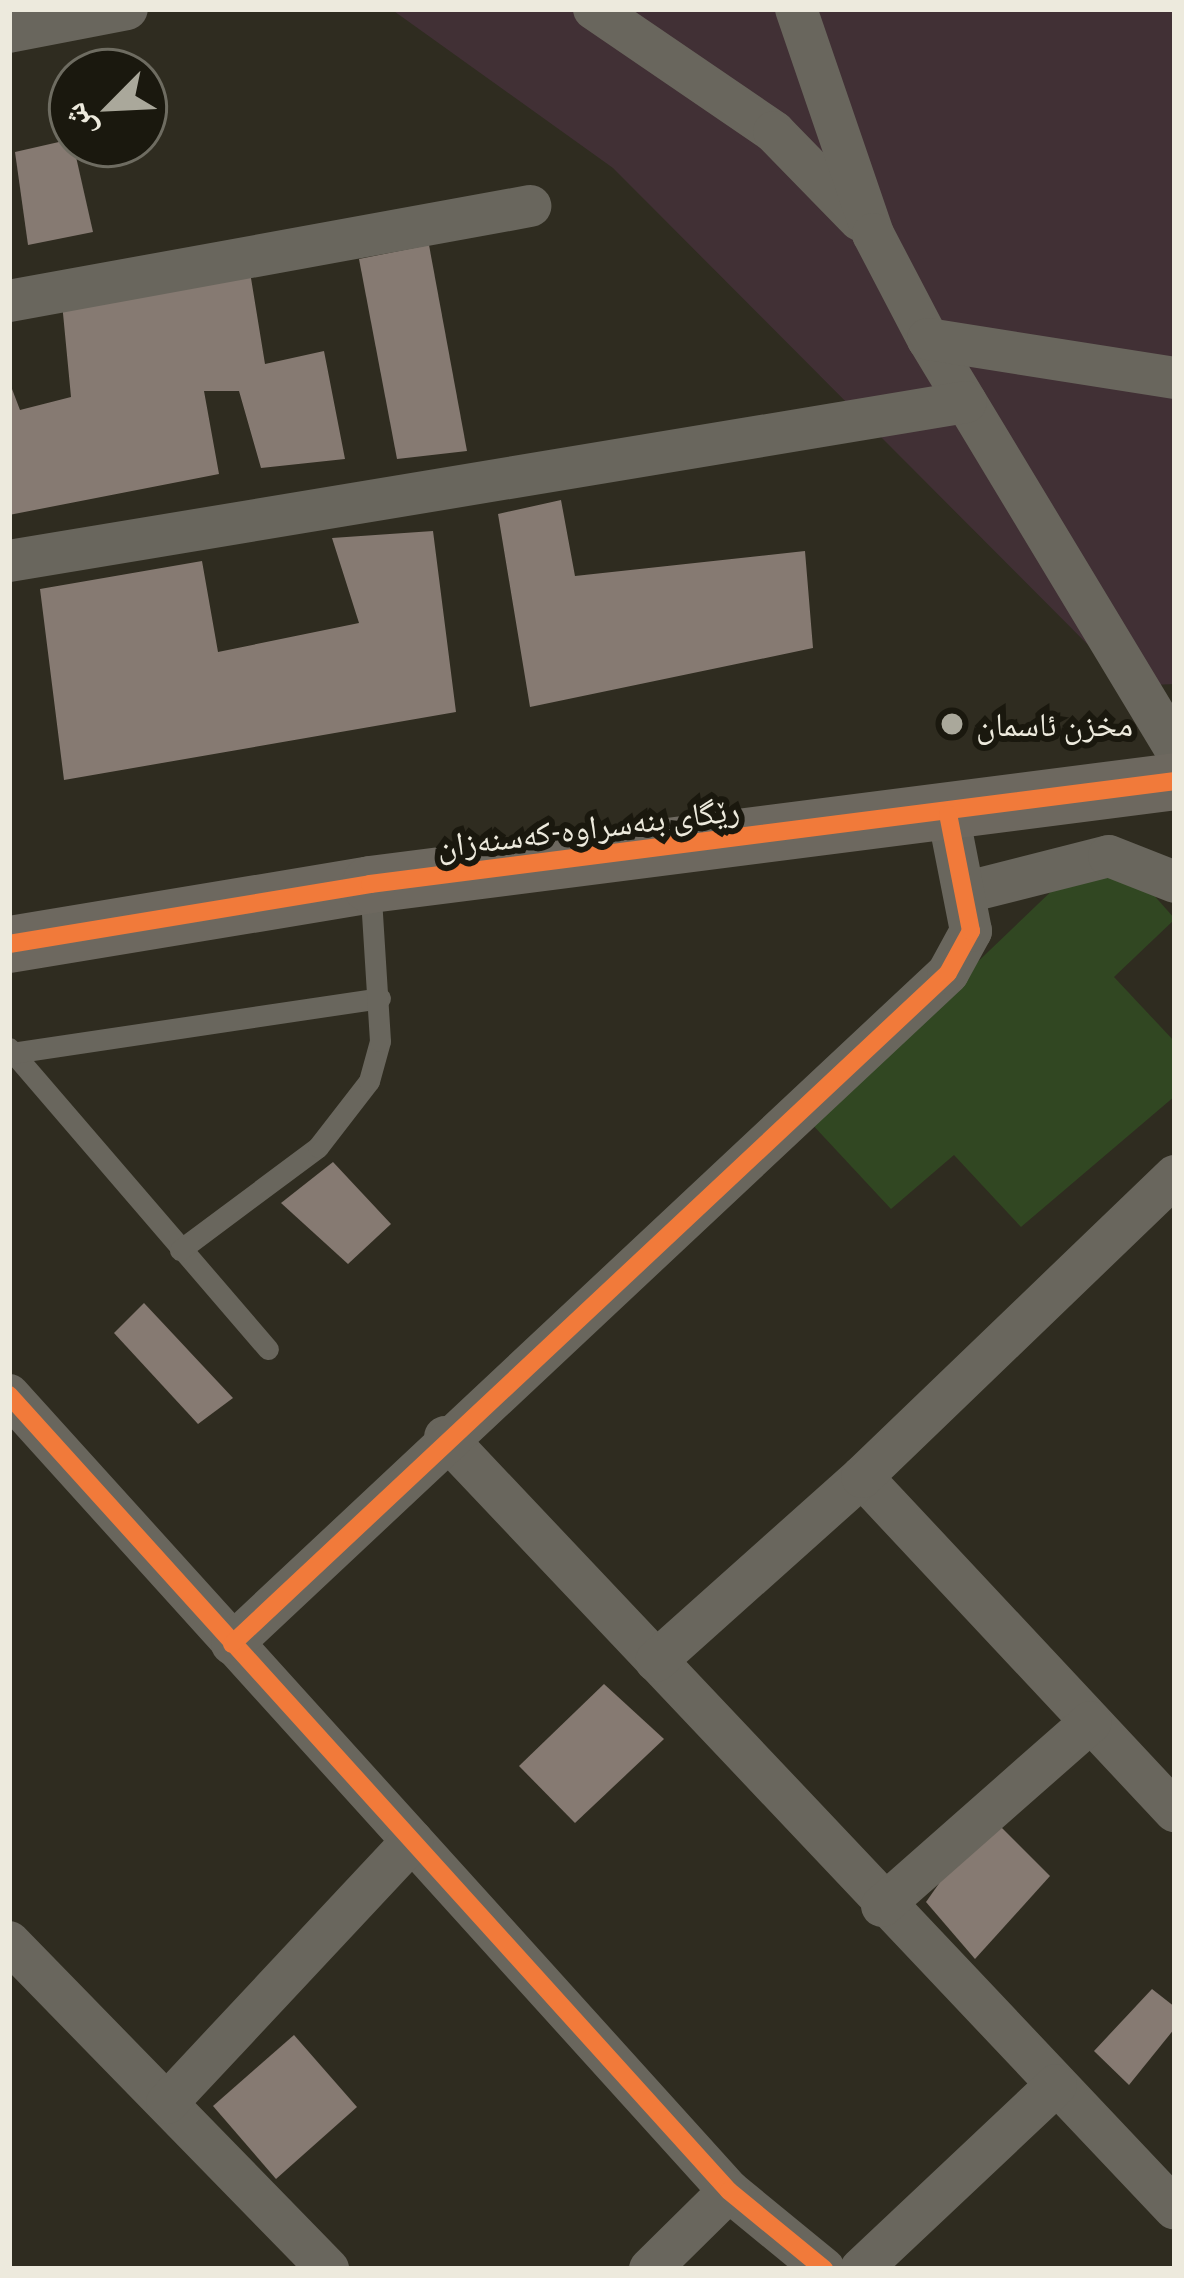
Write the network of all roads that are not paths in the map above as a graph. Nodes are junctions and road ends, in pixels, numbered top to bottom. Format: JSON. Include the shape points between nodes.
{"nodes":[{"id":1,"x":127,"y":9,"type":"edge"},
{"id":2,"x":594,"y":9,"type":"edge"},
{"id":3,"x":796,"y":9,"type":"edge"},
{"id":4,"x":9,"y":32,"type":"edge"},
{"id":5,"x":530,"y":206,"type":"dead end"},
{"id":6,"x":874,"y":234,"type":"junction"},
{"id":7,"x":9,"y":301,"type":"edge"},
{"id":8,"x":928,"y":339,"type":"junction"},
{"id":9,"x":1175,"y":378,"type":"edge"},
{"id":10,"x":966,"y":402,"type":"junction"},
{"id":11,"x":9,"y":562,"type":"edge"},
{"id":12,"x":1175,"y":749,"type":"edge"},
{"id":13,"x":1175,"y":781,"type":"edge"},
{"id":14,"x":948,"y":814,"type":"junction"},
{"id":15,"x":1175,"y":882,"type":"edge"},
{"id":16,"x":370,"y":884,"type":"junction"},
{"id":17,"x":967,"y":892,"type":"junction"},
{"id":18,"x":9,"y":944,"type":"edge"},
{"id":19,"x":380,"y":998,"type":"junction"},
{"id":20,"x":10,"y":1050,"type":"edge"},
{"id":21,"x":1175,"y":1176,"type":"edge"},
{"id":22,"x":180,"y":1250,"type":"junction"},
{"id":23,"x":268,"y":1349,"type":"dead end"},
{"id":24,"x":9,"y":1395,"type":"edge"},
{"id":25,"x":445,"y":1437,"type":"junction"},
{"id":26,"x":862,"y":1478,"type":"junction"},
{"id":27,"x":232,"y":1644,"type":"junction"},
{"id":28,"x":656,"y":1661,"type":"junction"},
{"id":29,"x":1090,"y":1721,"type":"junction"},
{"id":30,"x":1175,"y":1812,"type":"edge"},
{"id":31,"x":412,"y":1841,"type":"junction"},
{"id":32,"x":882,"y":1906,"type":"junction"},
{"id":33,"x":9,"y":1942,"type":"edge"},
{"id":34,"x":1056,"y":2085,"type":"junction"},
{"id":35,"x":166,"y":2103,"type":"junction"},
{"id":36,"x":729,"y":2191,"type":"junction"},
{"id":37,"x":1175,"y":2209,"type":"edge"},
{"id":38,"x":328,"y":2269,"type":"edge"},
{"id":39,"x":650,"y":2269,"type":"edge"},
{"id":40,"x":824,"y":2269,"type":"edge"},
{"id":41,"x":861,"y":2269,"type":"edge"}],
"edges":[{"from":1,"to":4,"type":"street"},
{"from":2,"to":6,"type":"street","via":[[759,120]]},
{"from":3,"to":6,"type":"street"},
{"from":5,"to":7,"type":"street"},
{"from":6,"to":8,"type":"street"},
{"from":8,"to":9,"type":"street"},
{"from":8,"to":10,"type":"street"},
{"from":10,"to":11,"type":"street"},
{"from":10,"to":12,"type":"street"},
{"from":13,"to":14,"type":"street","name":"رێگای بنەسراوە-کەسنەزان","via":[[1097,785]]},
{"from":14,"to":16,"type":"street","name":"رێگای بنەسراوە-کەسنەزان"},
{"from":14,"to":17,"type":"street"},
{"from":15,"to":17,"type":"street","via":[[1109,856]]},
{"from":16,"to":18,"type":"street","name":"رێگای بنەسراوە-کەسنەزان"},
{"from":16,"to":19,"type":"lane"},
{"from":17,"to":25,"type":"street","via":[[967,949],[948,974]]},
{"from":19,"to":20,"type":"lane"},
{"from":19,"to":22,"type":"lane","via":[[380,1041],[348,1118]]},
{"from":20,"to":22,"type":"lane"},
{"from":21,"to":26,"type":"street"},
{"from":22,"to":23,"type":"lane"},
{"from":24,"to":27,"type":"street"},
{"from":25,"to":27,"type":"street"},
{"from":25,"to":28,"type":"street"},
{"from":26,"to":28,"type":"street"},
{"from":26,"to":29,"type":"street"},
{"from":27,"to":31,"type":"street"},
{"from":28,"to":32,"type":"street"},
{"from":29,"to":30,"type":"street"},
{"from":29,"to":32,"type":"street"},
{"from":31,"to":35,"type":"street"},
{"from":31,"to":36,"type":"street"},
{"from":32,"to":34,"type":"street"},
{"from":33,"to":35,"type":"street"},
{"from":34,"to":37,"type":"street"},
{"from":34,"to":41,"type":"street"},
{"from":35,"to":38,"type":"street"},
{"from":36,"to":39,"type":"street"},
{"from":36,"to":40,"type":"street"}]}
